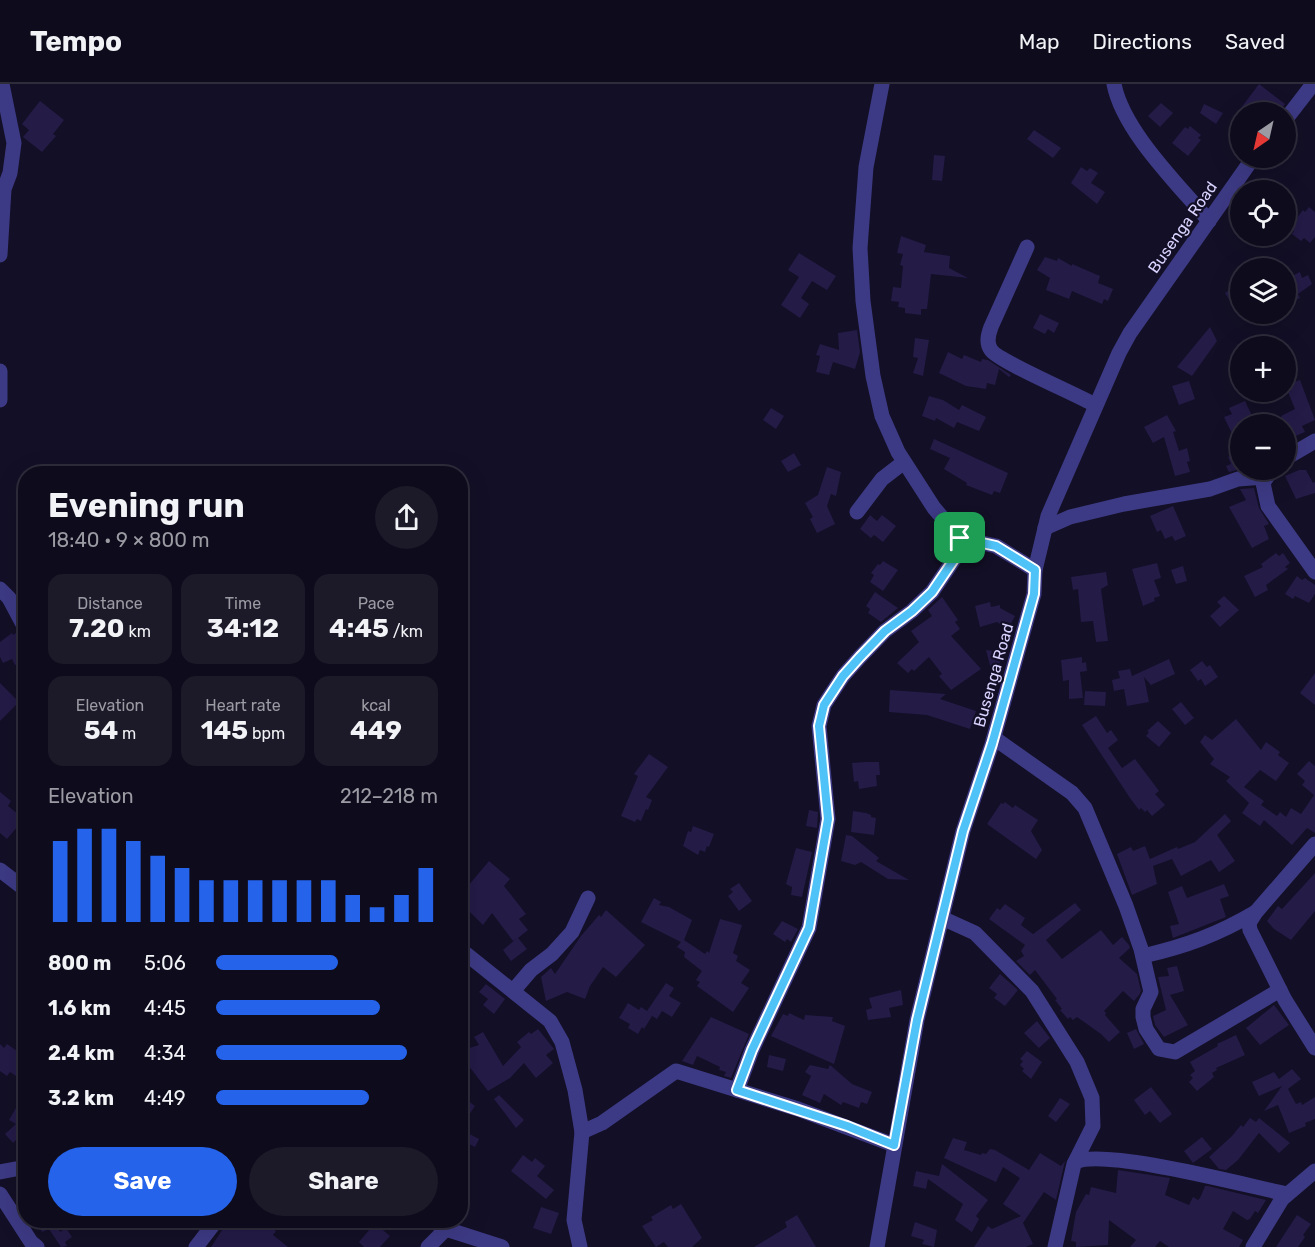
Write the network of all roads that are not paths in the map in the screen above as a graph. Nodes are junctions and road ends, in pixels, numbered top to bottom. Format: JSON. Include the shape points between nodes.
{"nodes":[{"id":1,"x":2,"y":84,"type":"edge"},
{"id":2,"x":882,"y":84,"type":"edge"},
{"id":3,"x":1114,"y":84,"type":"edge"},
{"id":4,"x":1313,"y":84,"type":"edge"},
{"id":5,"x":1296,"y":106,"type":"edge"},
{"id":6,"x":1246,"y":168,"type":"edge"},
{"id":7,"x":1209,"y":221,"type":"junction"},
{"id":8,"x":1027,"y":247,"type":"dead end"},
{"id":9,"x":0,"y":255,"type":"edge"},
{"id":10,"x":0,"y":371,"type":"edge"},
{"id":11,"x":0,"y":400,"type":"edge"},
{"id":12,"x":1095,"y":405,"type":"junction"},
{"id":13,"x":1315,"y":441,"type":"edge"},
{"id":14,"x":1296,"y":452,"type":"edge"},
{"id":15,"x":904,"y":462,"type":"junction"},
{"id":16,"x":1235,"y":480,"type":"edge"},
{"id":17,"x":1264,"y":480,"type":"edge"},
{"id":18,"x":857,"y":512,"type":"dead end"},
{"id":19,"x":1045,"y":528,"type":"junction"},
{"id":20,"x":960,"y":538,"type":"junction"},
{"id":21,"x":1035,"y":570,"type":"junction"},
{"id":22,"x":1315,"y":572,"type":"edge"},
{"id":23,"x":0,"y":589,"type":"edge"},
{"id":24,"x":18,"y":615,"type":"edge"},
{"id":25,"x":993,"y":738,"type":"junction"},
{"id":26,"x":1315,"y":844,"type":"edge"},
{"id":27,"x":0,"y":870,"type":"edge"},
{"id":28,"x":18,"y":884,"type":"edge"},
{"id":29,"x":588,"y":898,"type":"dead end"},
{"id":30,"x":1256,"y":912,"type":"junction"},
{"id":31,"x":942,"y":918,"type":"junction"},
{"id":32,"x":468,"y":955,"type":"edge"},
{"id":33,"x":1143,"y":956,"type":"junction"},
{"id":34,"x":1280,"y":990,"type":"junction"},
{"id":35,"x":513,"y":991,"type":"junction"},
{"id":36,"x":1315,"y":1048,"type":"edge"},
{"id":37,"x":737,"y":1090,"type":"junction"},
{"id":38,"x":582,"y":1132,"type":"junction"},
{"id":39,"x":894,"y":1145,"type":"junction"},
{"id":40,"x":1076,"y":1162,"type":"junction"},
{"id":41,"x":18,"y":1169,"type":"edge"},
{"id":42,"x":1315,"y":1171,"type":"edge"},
{"id":43,"x":0,"y":1172,"type":"edge"},
{"id":44,"x":0,"y":1194,"type":"edge"},
{"id":45,"x":1287,"y":1194,"type":"junction"},
{"id":46,"x":18,"y":1222,"type":"edge"},
{"id":47,"x":22,"y":1228,"type":"edge"},
{"id":48,"x":211,"y":1228,"type":"edge"},
{"id":49,"x":438,"y":1228,"type":"edge"},
{"id":50,"x":448,"y":1228,"type":"edge"},
{"id":51,"x":37,"y":1247,"type":"edge"},
{"id":52,"x":196,"y":1247,"type":"edge"},
{"id":53,"x":428,"y":1247,"type":"edge"},
{"id":54,"x":502,"y":1247,"type":"edge"},
{"id":55,"x":580,"y":1247,"type":"edge"},
{"id":56,"x":877,"y":1247,"type":"edge"},
{"id":57,"x":1055,"y":1247,"type":"edge"},
{"id":58,"x":1253,"y":1247,"type":"edge"}],
"edges":[{"from":1,"to":9,"type":"street","via":[[14,143],[4,189]]},
{"from":2,"to":15,"type":"street","via":[[866,168],[860,271],[875,386],[889,435]]},
{"from":3,"to":7,"type":"street","via":[[1116,97],[1144,145]]},
{"from":4,"to":5,"type":"street"},
{"from":6,"to":7,"type":"street","name":"Busenga Road"},
{"from":7,"to":12,"type":"street","name":"Busenga Road","via":[[1130,333]]},
{"from":8,"to":12,"type":"street","via":[[991,327],[989,346],[1004,360]]},
{"from":10,"to":11,"type":"street"},
{"from":12,"to":19,"type":"street","name":"Busenga Road"},
{"from":13,"to":14,"type":"street"},
{"from":15,"to":18,"type":"street","via":[[882,479]]},
{"from":15,"to":20,"type":"street","via":[[934,508]]},
{"from":16,"to":19,"type":"street","via":[[1210,489],[1124,504]]},
{"from":17,"to":22,"type":"street","via":[[1268,506]]},
{"from":19,"to":21,"type":"street","name":"Busenga Road"},
{"from":20,"to":21,"type":"street","via":[[996,546]]},
{"from":20,"to":37,"type":"street","via":[[955,558],[932,592],[860,657],[824,705],[819,726],[828,819],[809,928]]},
{"from":21,"to":25,"type":"street","name":"Busenga Road","via":[[1034,594]]},
{"from":23,"to":24,"type":"street"},
{"from":25,"to":31,"type":"street","name":"Busenga Road","via":[[963,831]]},
{"from":25,"to":33,"type":"street","via":[[1086,808]]},
{"from":26,"to":30,"type":"street"},
{"from":27,"to":28,"type":"street"},
{"from":29,"to":35,"type":"street","via":[[572,932]]},
{"from":30,"to":33,"type":"street","via":[[1203,940]]},
{"from":30,"to":34,"type":"street","via":[[1249,923],[1250,930]]},
{"from":31,"to":39,"type":"street","name":"Busenga Road","via":[[917,1020]]},
{"from":31,"to":40,"type":"street","via":[[975,933],[1010,966],[1046,1009],[1077,1062],[1092,1098],[1094,1115]]},
{"from":32,"to":35,"type":"street"},
{"from":33,"to":34,"type":"street","via":[[1151,992],[1143,1017],[1153,1043],[1164,1052],[1175,1052],[1193,1043]]},
{"from":34,"to":36,"type":"street"},
{"from":35,"to":38,"type":"street","via":[[550,1021],[562,1042]]},
{"from":37,"to":38,"type":"street","via":[[676,1071],[602,1123]]},
{"from":37,"to":39,"type":"street"},
{"from":38,"to":55,"type":"street","via":[[573,1220]]},
{"from":39,"to":56,"type":"street","name":"Busenga Road"},
{"from":40,"to":45,"type":"street","via":[[1083,1158],[1124,1160]]},
{"from":40,"to":57,"type":"street"},
{"from":41,"to":43,"type":"street"},
{"from":42,"to":45,"type":"street"},
{"from":44,"to":46,"type":"street"},
{"from":45,"to":58,"type":"street"},
{"from":47,"to":51,"type":"street"},
{"from":48,"to":52,"type":"street"},
{"from":49,"to":53,"type":"street"},
{"from":50,"to":54,"type":"street"}]}
